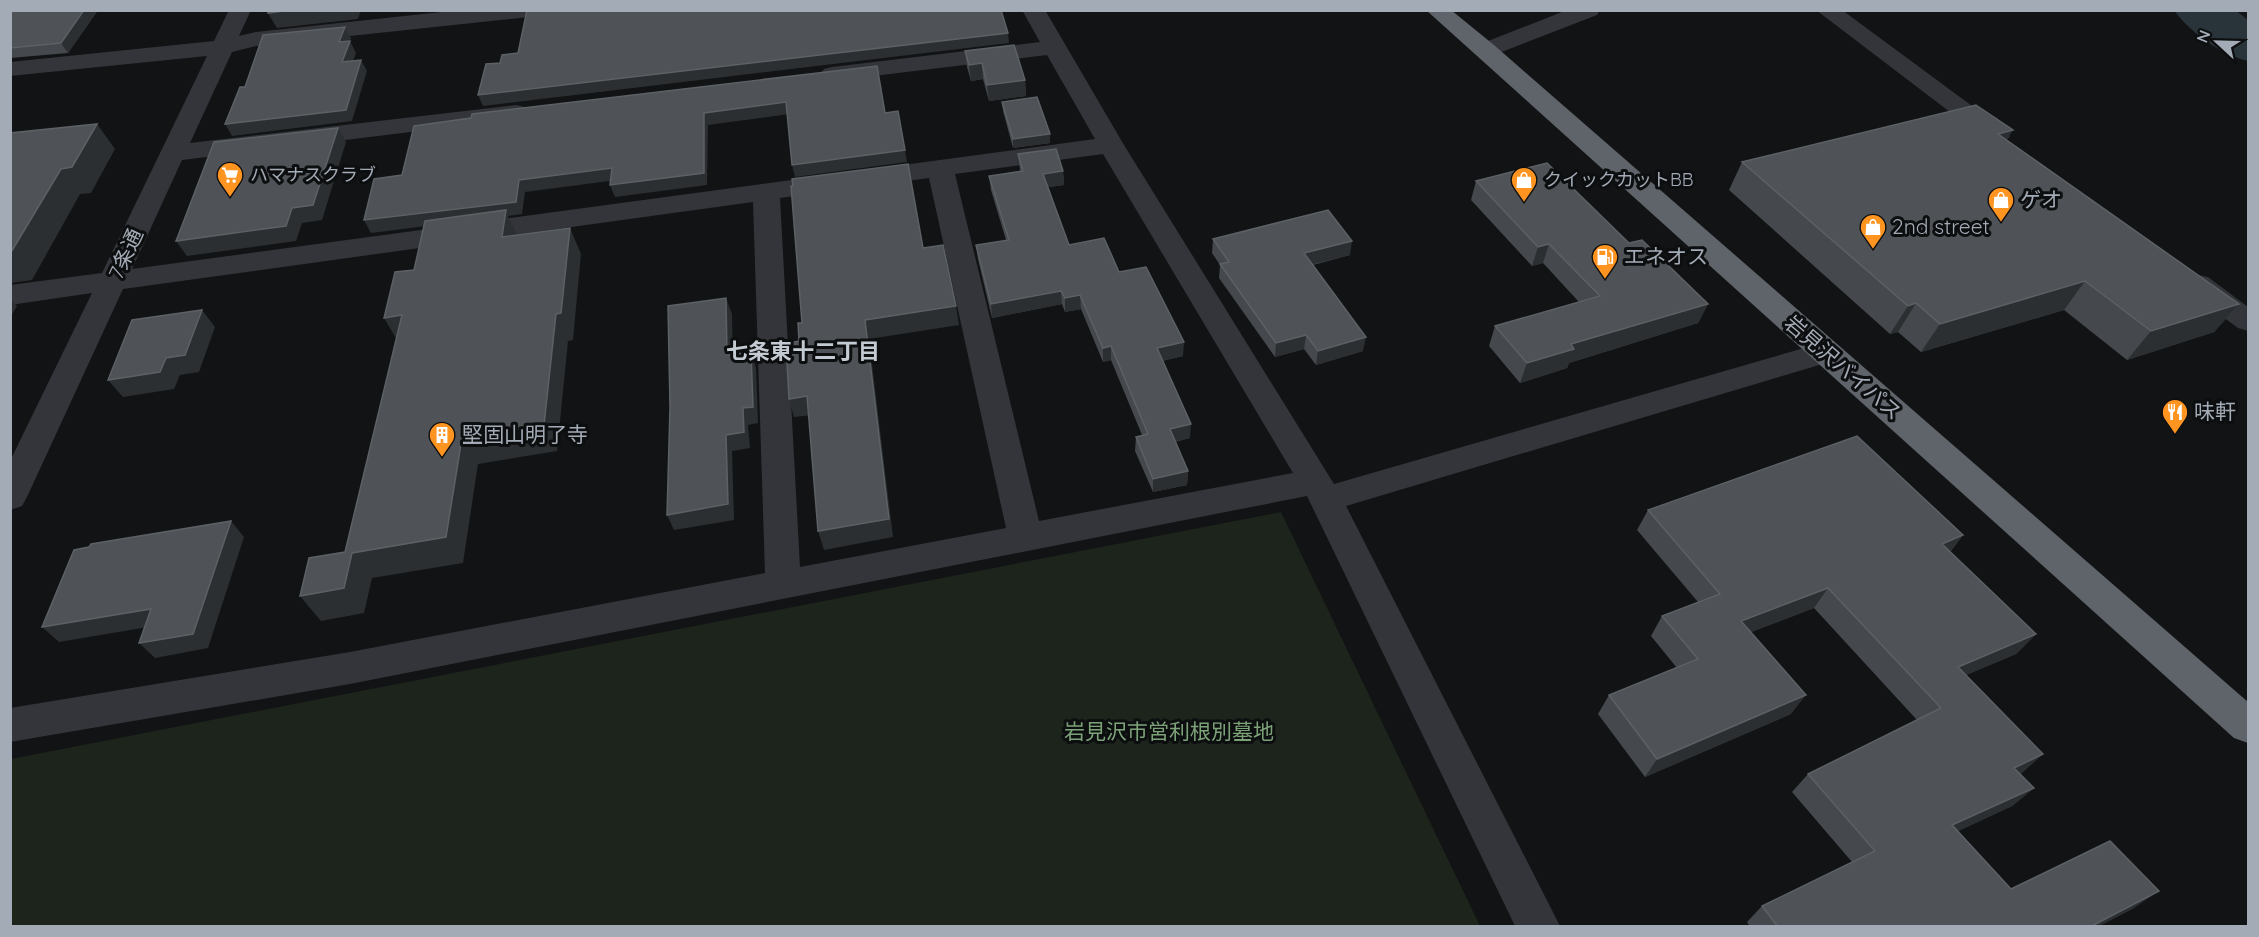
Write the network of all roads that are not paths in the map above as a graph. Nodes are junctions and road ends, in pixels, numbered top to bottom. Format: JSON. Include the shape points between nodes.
{"nodes":[{"id":1,"x":240,"y":10,"type":"edge"},
{"id":2,"x":529,"y":10,"type":"edge"},
{"id":3,"x":1033,"y":10,"type":"edge"},
{"id":4,"x":1437,"y":10,"type":"edge"},
{"id":5,"x":1589,"y":10,"type":"edge"},
{"id":6,"x":1827,"y":10,"type":"edge"},
{"id":7,"x":222,"y":47,"type":"junction"},
{"id":8,"x":1054,"y":47,"type":"junction"},
{"id":9,"x":1486,"y":50,"type":"junction"},
{"id":10,"x":10,"y":69,"type":"edge"},
{"id":11,"x":804,"y":77,"type":"edge"},
{"id":12,"x":542,"y":109,"type":"edge"},
{"id":13,"x":1112,"y":145,"type":"junction"},
{"id":14,"x":2019,"y":152,"type":"edge"},
{"id":15,"x":173,"y":153,"type":"junction"},
{"id":16,"x":940,"y":168,"type":"junction"},
{"id":17,"x":766,"y":193,"type":"junction"},
{"id":18,"x":2181,"y":272,"type":"edge"},
{"id":19,"x":113,"y":281,"type":"junction"},
{"id":20,"x":10,"y":295,"type":"edge"},
{"id":21,"x":2248,"y":321,"type":"edge"},
{"id":22,"x":1825,"y":353,"type":"junction"},
{"id":23,"x":1320,"y":490,"type":"junction"},
{"id":24,"x":10,"y":497,"type":"edge"},
{"id":25,"x":1025,"y":537,"type":"junction"},
{"id":26,"x":783,"y":584,"type":"junction"},
{"id":27,"x":10,"y":724,"type":"edge"},
{"id":28,"x":2248,"y":726,"type":"edge"},
{"id":29,"x":1538,"y":927,"type":"edge"}],
"edges":[{"from":1,"to":7,"type":"street","name":"7条通"},
{"from":2,"to":7,"type":"street","via":[[256,39]]},
{"from":3,"to":8,"type":"street"},
{"from":4,"to":9,"type":"highway","name":"岩見沢バイパス"},
{"from":5,"to":9,"type":"street"},
{"from":6,"to":14,"type":"street"},
{"from":7,"to":10,"type":"street"},
{"from":7,"to":15,"type":"street","name":"7条通"},
{"from":8,"to":11,"type":"street"},
{"from":8,"to":13,"type":"street"},
{"from":9,"to":22,"type":"highway","name":"岩見沢バイパス"},
{"from":12,"to":15,"type":"street"},
{"from":13,"to":16,"type":"street"},
{"from":13,"to":23,"type":"street"},
{"from":15,"to":19,"type":"street","name":"7条通"},
{"from":16,"to":17,"type":"street"},
{"from":16,"to":25,"type":"street"},
{"from":17,"to":19,"type":"street"},
{"from":17,"to":26,"type":"street"},
{"from":18,"to":21,"type":"street"},
{"from":19,"to":20,"type":"street"},
{"from":19,"to":24,"type":"street","name":"7条通"},
{"from":22,"to":23,"type":"street"},
{"from":22,"to":28,"type":"highway","name":"岩見沢バイパス"},
{"from":23,"to":25,"type":"street"},
{"from":23,"to":29,"type":"street"},
{"from":25,"to":26,"type":"street"},
{"from":26,"to":27,"type":"street","via":[[350,668]]}]}
